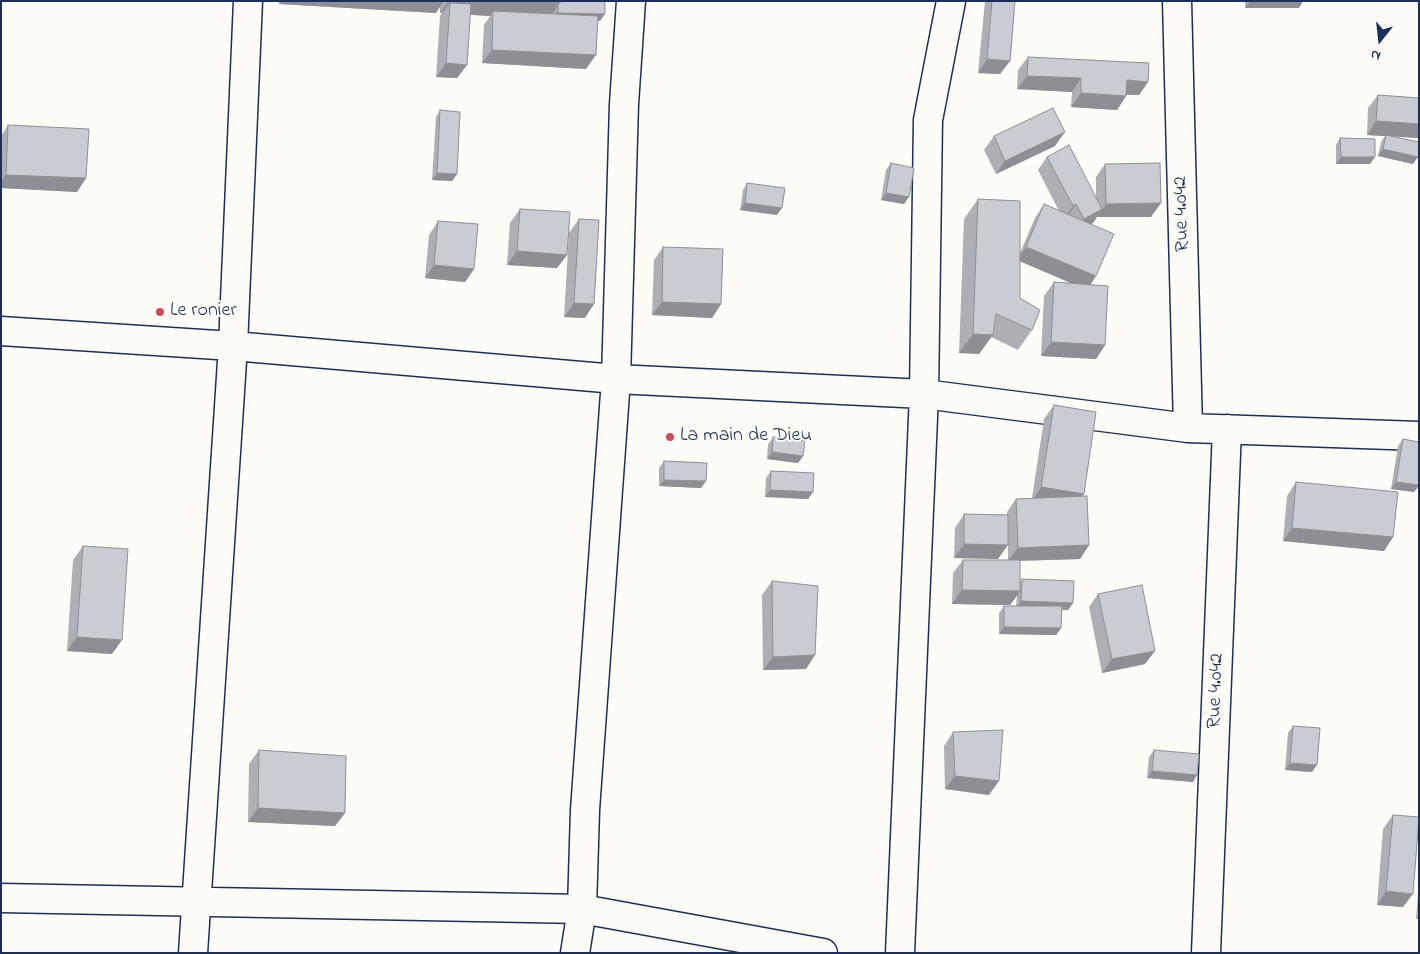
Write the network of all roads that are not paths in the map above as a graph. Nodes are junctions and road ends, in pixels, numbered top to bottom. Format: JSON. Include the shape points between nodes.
{"nodes":[{"id":1,"x":248,"y":1,"type":"edge"},
{"id":2,"x":631,"y":1,"type":"edge"},
{"id":3,"x":951,"y":1,"type":"edge"},
{"id":4,"x":1177,"y":1,"type":"edge"},
{"id":5,"x":1,"y":332,"type":"edge"},
{"id":6,"x":233,"y":346,"type":"junction"},
{"id":7,"x":616,"y":379,"type":"junction"},
{"id":8,"x":924,"y":394,"type":"junction"},
{"id":9,"x":1188,"y":428,"type":"junction"},
{"id":10,"x":1228,"y":429,"type":"junction"},
{"id":11,"x":1419,"y":436,"type":"edge"},
{"id":12,"x":1,"y":898,"type":"edge"},
{"id":13,"x":196,"y":900,"type":"junction"},
{"id":14,"x":582,"y":910,"type":"junction"},
{"id":15,"x":193,"y":953,"type":"edge"},
{"id":16,"x":575,"y":953,"type":"edge"},
{"id":17,"x":823,"y":953,"type":"edge"},
{"id":18,"x":900,"y":953,"type":"edge"},
{"id":19,"x":1206,"y":953,"type":"edge"}],
"edges":[{"from":1,"to":6,"type":"street"},
{"from":2,"to":7,"type":"street","via":[[624,104]]},
{"from":3,"to":8,"type":"street","via":[[928,120]]},
{"from":4,"to":9,"type":"street","name":"Rue 4.042"},
{"from":5,"to":6,"type":"street"},
{"from":6,"to":7,"type":"street"},
{"from":6,"to":13,"type":"street"},
{"from":7,"to":8,"type":"street"},
{"from":7,"to":14,"type":"street","via":[[586,800]]},
{"from":8,"to":9,"type":"street"},
{"from":8,"to":18,"type":"street"},
{"from":9,"to":10,"type":"street"},
{"from":10,"to":11,"type":"street"},
{"from":10,"to":19,"type":"street","name":"Rue 4.042"},
{"from":12,"to":13,"type":"street"},
{"from":13,"to":14,"type":"street"},
{"from":13,"to":15,"type":"street"},
{"from":14,"to":16,"type":"street"},
{"from":14,"to":17,"type":"street"}]}
